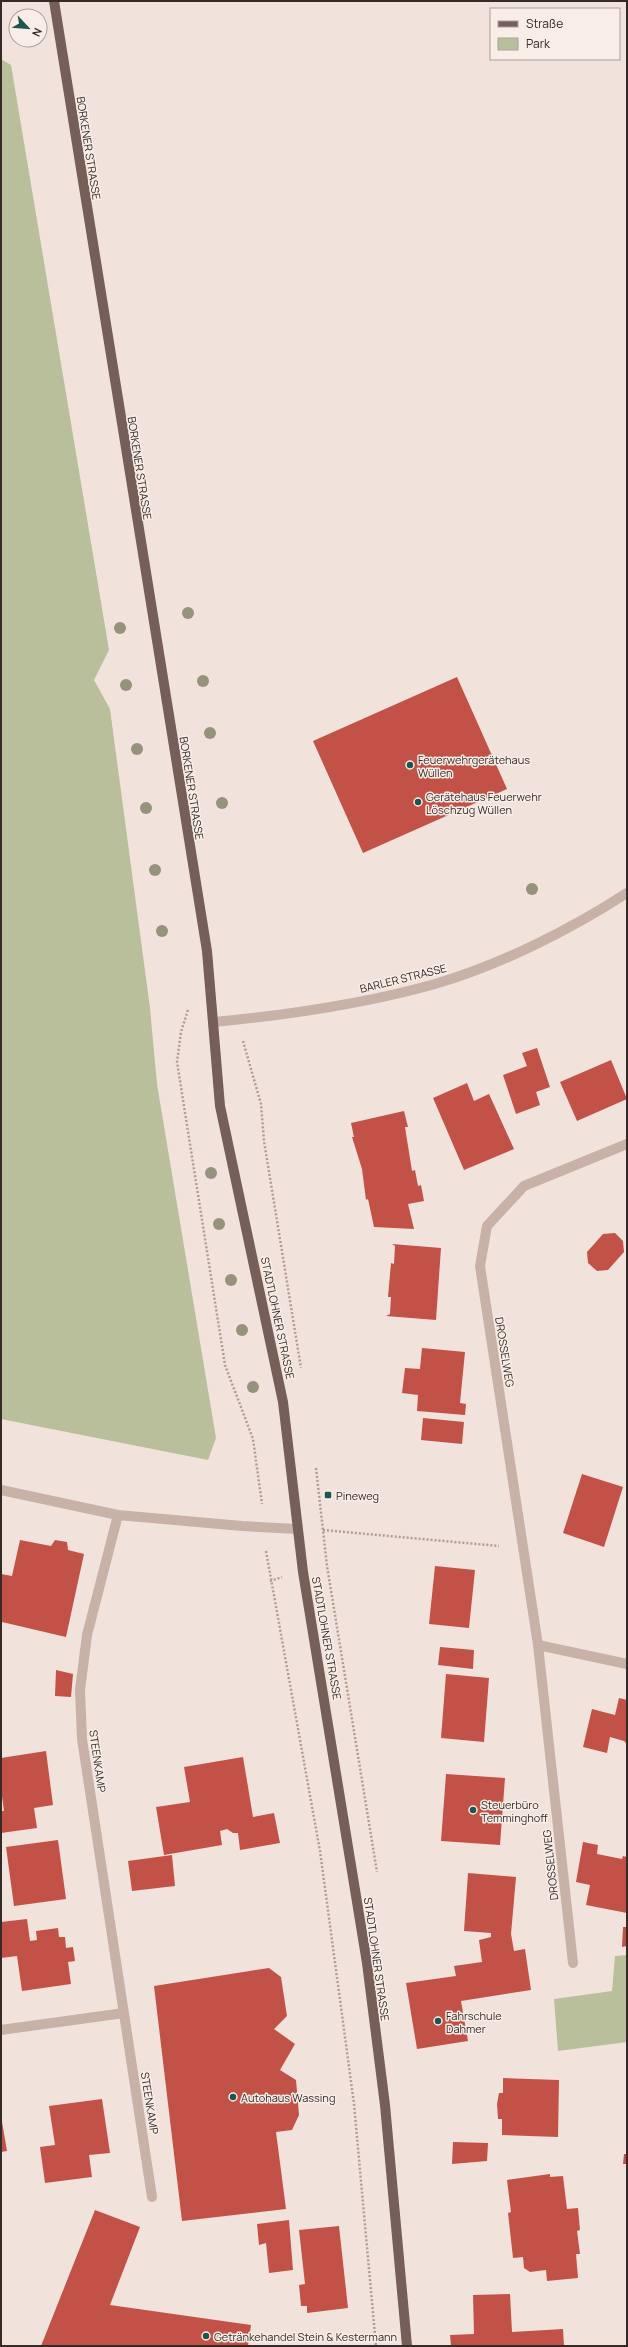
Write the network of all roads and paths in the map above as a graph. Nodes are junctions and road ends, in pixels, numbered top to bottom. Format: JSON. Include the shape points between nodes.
{"nodes":[{"id":1,"x":54,"y":1,"type":"edge"},
{"id":2,"x":627,"y":893,"type":"edge"},
{"id":3,"x":205,"y":938,"type":"joint"},
{"id":4,"x":190,"y":1002,"type":"dead end"},
{"id":5,"x":237,"y":1020,"type":"junction"},
{"id":6,"x":214,"y":1022,"type":"junction"},
{"id":7,"x":627,"y":1144,"type":"edge"},
{"id":8,"x":302,"y":1371,"type":"dead end"},
{"id":9,"x":315,"y":1463,"type":"dead end"},
{"id":10,"x":1,"y":1490,"type":"edge"},
{"id":11,"x":118,"y":1515,"type":"junction"},
{"id":12,"x":263,"y":1527,"type":"junction"},
{"id":13,"x":297,"y":1529,"type":"junction"},
{"id":14,"x":324,"y":1530,"type":"junction"},
{"id":15,"x":523,"y":1548,"type":"junction"},
{"id":16,"x":327,"y":1566,"type":"dead end"},
{"id":17,"x":538,"y":1645,"type":"junction"},
{"id":18,"x":627,"y":1664,"type":"edge"},
{"id":19,"x":573,"y":1963,"type":"dead end"},
{"id":20,"x":124,"y":2013,"type":"junction"},
{"id":21,"x":1,"y":2030,"type":"edge"},
{"id":22,"x":152,"y":2197,"type":"dead end"},
{"id":23,"x":376,"y":2346,"type":"edge"},
{"id":24,"x":407,"y":2346,"type":"edge"}],
"edges":[{"from":1,"to":3,"type":"main road","name":"BORKENER STRASSE"},
{"from":2,"to":5,"type":"street","name":"BARLER STRASSE","via":[[551,936],[495,962],[436,984],[335,1006]]},
{"from":3,"to":6,"type":"main road","name":"STADTLOHNER STRASSE"},
{"from":4,"to":12,"type":"path","via":[[181,1032],[177,1062],[225,1365],[253,1439],[262,1494]]},
{"from":5,"to":6,"type":"street","name":"BARLER STRASSE"},
{"from":5,"to":8,"type":"path","via":[[261,1104],[264,1141]]},
{"from":6,"to":13,"type":"main road","name":"STADTLOHNER STRASSE","via":[[220,1106],[283,1402]]},
{"from":7,"to":15,"type":"street","name":"DROSSELWEG","via":[[524,1186],[487,1226],[480,1266]]},
{"from":9,"to":14,"type":"path"},
{"from":10,"to":11,"type":"street"},
{"from":11,"to":12,"type":"street"},
{"from":11,"to":20,"type":"street","name":"STEENKAMP","via":[[87,1635],[80,1690],[82,1739]]},
{"from":12,"to":13,"type":"street"},
{"from":12,"to":23,"type":"path","via":[[268,1570],[320,1851],[350,2072]]},
{"from":13,"to":14,"type":"path"},
{"from":13,"to":24,"type":"main road","name":"STADTLOHNER STRASSE","via":[[367,1963],[385,2105]]},
{"from":14,"to":15,"type":"path"},
{"from":14,"to":16,"type":"path"},
{"from":15,"to":17,"type":"street","name":"DROSSELWEG"},
{"from":17,"to":18,"type":"street"},
{"from":17,"to":19,"type":"street","name":"DROSSELWEG"},
{"from":20,"to":21,"type":"street"},
{"from":20,"to":22,"type":"street","name":"STEENKAMP"}]}
